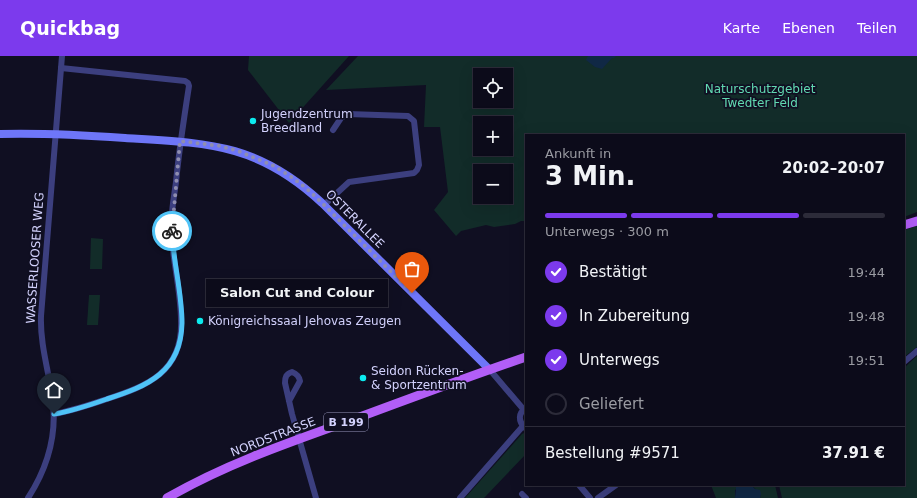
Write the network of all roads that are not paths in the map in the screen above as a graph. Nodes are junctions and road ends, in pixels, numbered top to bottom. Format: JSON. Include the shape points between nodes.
{"nodes":[{"id":1,"x":62,"y":56,"type":"edge"},
{"id":2,"x":61,"y":68,"type":"junction"},
{"id":3,"x":333,"y":130,"type":"dead end"},
{"id":4,"x":55,"y":133,"type":"junction"},
{"id":5,"x":0,"y":134,"type":"edge"},
{"id":6,"x":180,"y":141,"type":"junction"},
{"id":7,"x":324,"y":205,"type":"junction"},
{"id":8,"x":917,"y":221,"type":"edge"},
{"id":9,"x":905,"y":225,"type":"edge"},
{"id":10,"x":917,"y":351,"type":"edge"},
{"id":11,"x":525,"y":357,"type":"edge"},
{"id":12,"x":905,"y":361,"type":"edge"},
{"id":13,"x":490,"y":370,"type":"junction"},
{"id":14,"x":289,"y":401,"type":"dead end"},
{"id":15,"x":525,"y":409,"type":"edge"},
{"id":16,"x":54,"y":414,"type":"junction"},
{"id":17,"x":524,"y":427,"type":"edge"},
{"id":18,"x":299,"y":439,"type":"junction"},
{"id":19,"x":580,"y":486,"type":"edge"},
{"id":20,"x":615,"y":486,"type":"edge"},
{"id":21,"x":28,"y":498,"type":"edge"},
{"id":22,"x":167,"y":498,"type":"edge"},
{"id":23,"x":316,"y":498,"type":"edge"},
{"id":24,"x":460,"y":498,"type":"edge"},
{"id":25,"x":590,"y":498,"type":"edge"},
{"id":26,"x":598,"y":498,"type":"edge"}],
"edges":[{"from":1,"to":2,"type":"street","name":"WASSERLOOSER WEG"},
{"from":2,"to":4,"type":"street","name":"WASSERLOOSER WEG"},
{"from":2,"to":6,"type":"street","via":[[185,81],[189,86]]},
{"from":3,"to":7,"type":"street","via":[[341,118],[348,114],[408,116],[414,121],[419,165],[414,173],[349,182]]},
{"from":4,"to":5,"type":"street","name":"OSTERALLEE"},
{"from":4,"to":6,"type":"street","name":"OSTERALLEE"},
{"from":4,"to":16,"type":"street","name":"WASSERLOOSER WEG","via":[[40,316],[42,348]]},
{"from":6,"to":7,"type":"street","name":"OSTERALLEE","via":[[220,146],[255,157],[290,176]]},
{"from":6,"to":16,"type":"street","via":[[171,227],[182,323],[175,354],[166,369],[143,386]]},
{"from":7,"to":13,"type":"street","name":"OSTERALLEE"},
{"from":8,"to":9,"type":"main road"},
{"from":10,"to":12,"type":"street"},
{"from":11,"to":13,"type":"main road","name":"NORDSTRASSE","number":"B 199"},
{"from":13,"to":15,"type":"street","name":"OSTERALLEE"},
{"from":13,"to":18,"type":"main road","name":"NORDSTRASSE","number":"B 199"},
{"from":14,"to":18,"type":"street"},
{"from":15,"to":17,"type":"street","via":[[520,416]]},
{"from":16,"to":21,"type":"street","name":"WASSERLOOSER WEG","via":[[50,451],[38,482]]},
{"from":17,"to":24,"type":"street"},
{"from":18,"to":22,"type":"main road","name":"NORDSTRASSE","number":"B 199","via":[[208,476]]},
{"from":18,"to":23,"type":"street"},
{"from":19,"to":25,"type":"street"},
{"from":20,"to":26,"type":"street"}]}
